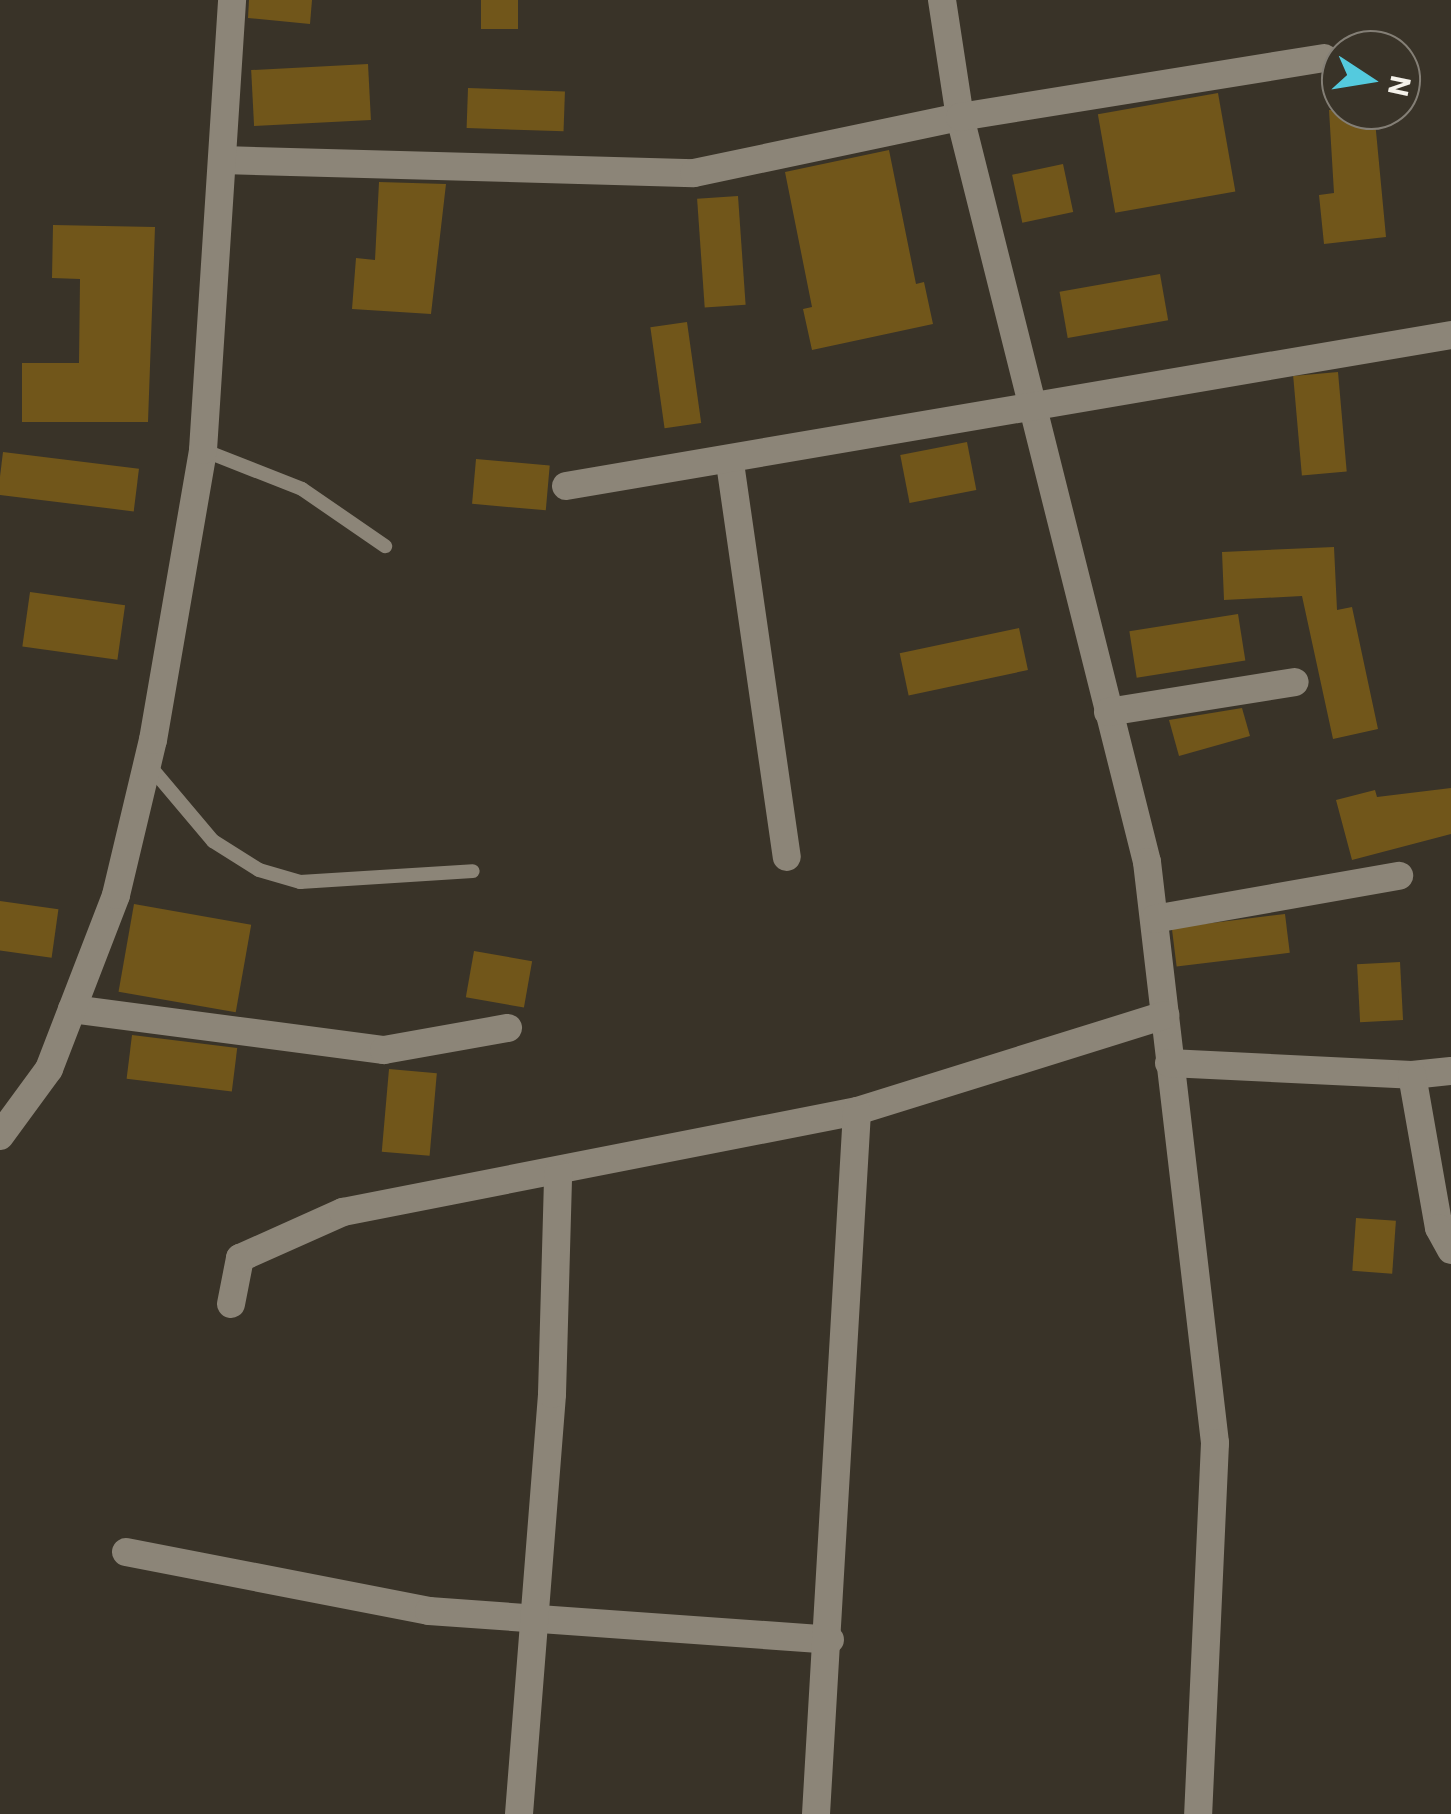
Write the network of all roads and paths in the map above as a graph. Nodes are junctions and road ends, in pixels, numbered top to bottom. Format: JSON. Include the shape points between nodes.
{"nodes":[{"id":1,"x":232,"y":0,"type":"edge"},
{"id":2,"x":942,"y":0,"type":"edge"},
{"id":3,"x":1321,"y":58,"type":"edge"},
{"id":4,"x":960,"y":118,"type":"junction"},
{"id":5,"x":222,"y":160,"type":"junction"},
{"id":6,"x":1451,"y":335,"type":"edge"},
{"id":7,"x":1030,"y":407,"type":"junction"},
{"id":8,"x":204,"y":450,"type":"junction"},
{"id":9,"x":730,"y":463,"type":"junction"},
{"id":10,"x":566,"y":486,"type":"dead end"},
{"id":11,"x":386,"y":546,"type":"dead end"},
{"id":12,"x":1296,"y":682,"type":"dead end"},
{"id":13,"x":1108,"y":712,"type":"junction"},
{"id":14,"x":147,"y":763,"type":"junction"},
{"id":15,"x":787,"y":856,"type":"dead end"},
{"id":16,"x":474,"y":872,"type":"dead end"},
{"id":17,"x":1399,"y":876,"type":"dead end"},
{"id":18,"x":1154,"y":918,"type":"junction"},
{"id":19,"x":72,"y":1010,"type":"junction"},
{"id":20,"x":1166,"y":1015,"type":"junction"},
{"id":21,"x":508,"y":1028,"type":"dead end"},
{"id":22,"x":1169,"y":1062,"type":"junction"},
{"id":23,"x":1451,"y":1071,"type":"edge"},
{"id":24,"x":1412,"y":1075,"type":"junction"},
{"id":25,"x":856,"y":1111,"type":"junction"},
{"id":26,"x":0,"y":1136,"type":"edge"},
{"id":27,"x":558,"y":1174,"type":"junction"},
{"id":28,"x":1451,"y":1250,"type":"edge"},
{"id":29,"x":232,"y":1304,"type":"dead end"},
{"id":30,"x":126,"y":1552,"type":"dead end"},
{"id":31,"x":532,"y":1619,"type":"junction"},
{"id":32,"x":830,"y":1640,"type":"junction"},
{"id":33,"x":519,"y":1814,"type":"edge"},
{"id":34,"x":816,"y":1814,"type":"edge"},
{"id":35,"x":1198,"y":1814,"type":"edge"}],
"edges":[{"from":1,"to":5,"type":"street"},
{"from":2,"to":4,"type":"street"},
{"from":3,"to":4,"type":"street"},
{"from":4,"to":5,"type":"street","via":[[694,173]]},
{"from":4,"to":7,"type":"street"},
{"from":5,"to":8,"type":"street"},
{"from":6,"to":7,"type":"street"},
{"from":7,"to":9,"type":"street"},
{"from":7,"to":13,"type":"street"},
{"from":8,"to":11,"type":"lane","via":[[302,489]]},
{"from":8,"to":14,"type":"street"},
{"from":9,"to":10,"type":"street"},
{"from":9,"to":15,"type":"street"},
{"from":12,"to":13,"type":"street"},
{"from":13,"to":18,"type":"street","via":[[1147,862]]},
{"from":14,"to":16,"type":"lane","via":[[213,841],[259,870],[300,882]]},
{"from":14,"to":19,"type":"street","via":[[116,896]]},
{"from":17,"to":18,"type":"street"},
{"from":18,"to":20,"type":"street"},
{"from":19,"to":21,"type":"street","via":[[384,1050]]},
{"from":19,"to":26,"type":"street","via":[[48,1069]]},
{"from":20,"to":22,"type":"street"},
{"from":20,"to":25,"type":"street"},
{"from":22,"to":24,"type":"street"},
{"from":22,"to":35,"type":"street","via":[[1198,1259],[1215,1443]]},
{"from":23,"to":24,"type":"street"},
{"from":24,"to":28,"type":"street","via":[[1439,1228]]},
{"from":25,"to":27,"type":"street"},
{"from":25,"to":32,"type":"street"},
{"from":27,"to":29,"type":"street","via":[[343,1212],[240,1258]]},
{"from":27,"to":31,"type":"street","via":[[552,1394]]},
{"from":30,"to":31,"type":"street","via":[[388,1604]]},
{"from":31,"to":32,"type":"street"},
{"from":31,"to":33,"type":"street"},
{"from":32,"to":34,"type":"street"}]}
